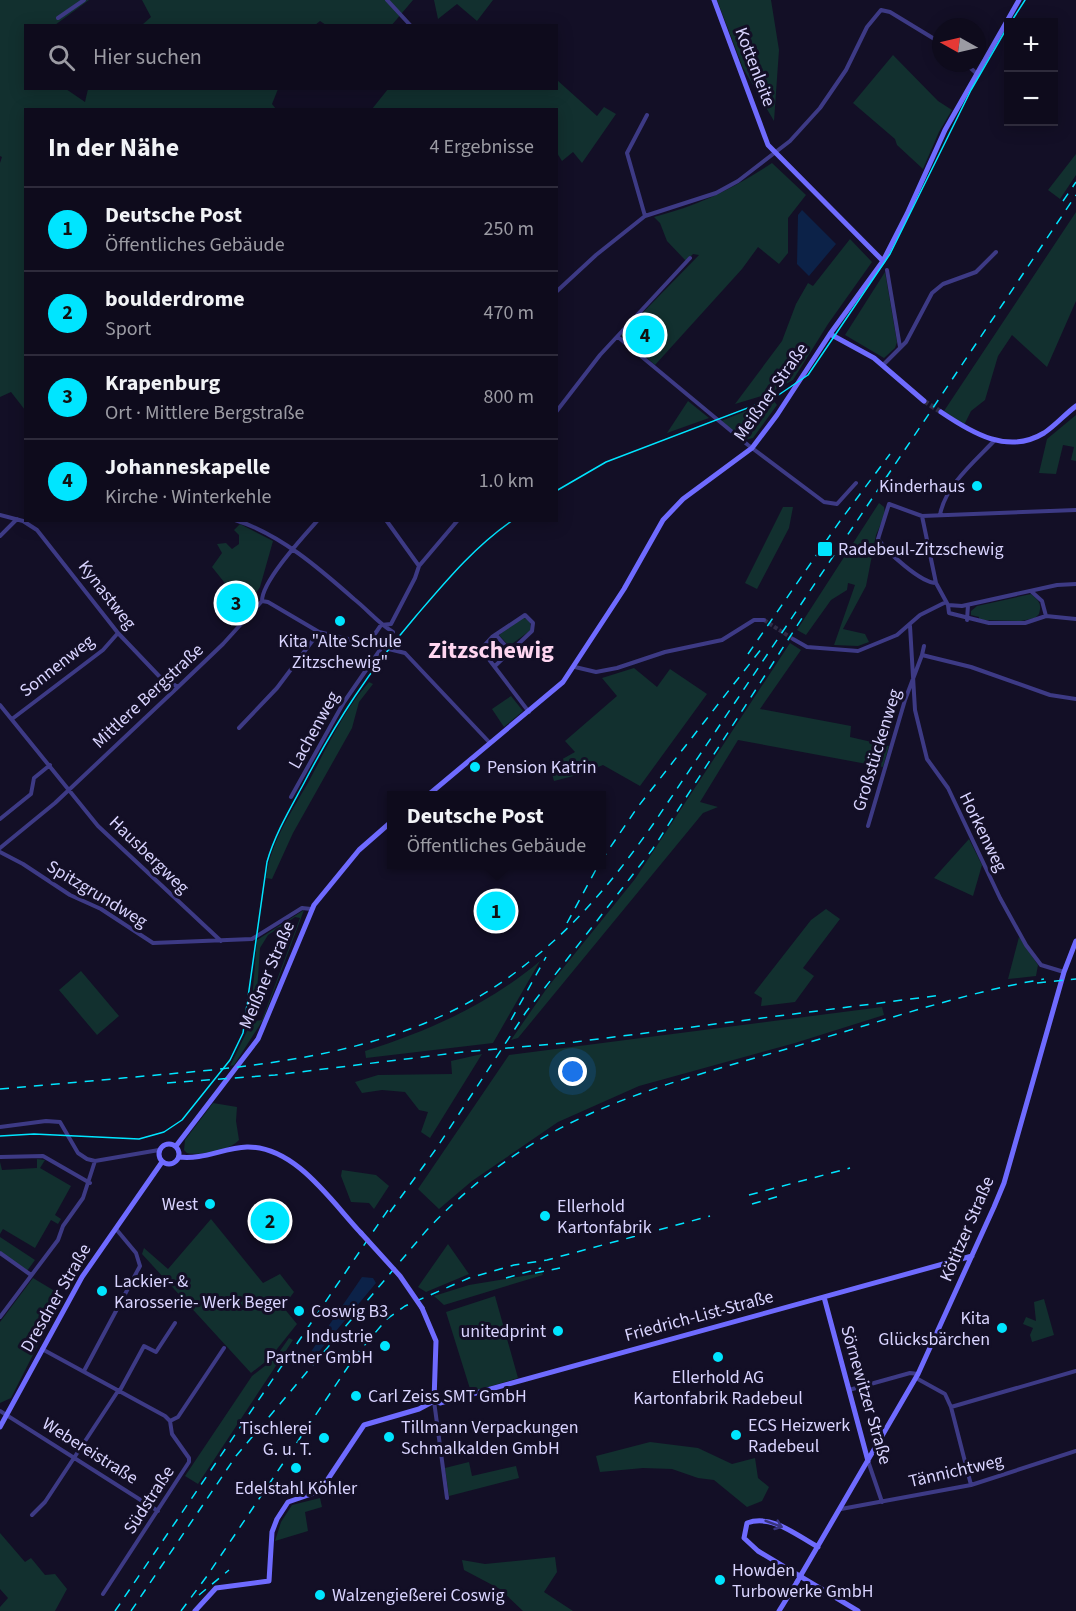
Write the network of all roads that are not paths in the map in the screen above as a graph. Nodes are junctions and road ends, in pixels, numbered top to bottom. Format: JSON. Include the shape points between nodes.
{"nodes":[{"id":1,"x":84,"y":0,"type":"edge"},
{"id":2,"x":387,"y":0,"type":"edge"},
{"id":3,"x":714,"y":0,"type":"edge"},
{"id":4,"x":1019,"y":0,"type":"edge"},
{"id":5,"x":58,"y":18,"type":"dead end"},
{"id":6,"x":409,"y":24,"type":"edge"},
{"id":7,"x":932,"y":38,"type":"edge"},
{"id":8,"x":976,"y":73,"type":"joint"},
{"id":9,"x":647,"y":115,"type":"dead end"},
{"id":10,"x":774,"y":154,"type":"junction"},
{"id":11,"x":645,"y":216,"type":"junction"},
{"id":12,"x":996,"y":252,"type":"dead end"},
{"id":13,"x":690,"y":258,"type":"dead end"},
{"id":14,"x":882,"y":261,"type":"junction"},
{"id":15,"x":887,"y":270,"type":"dead end"},
{"id":16,"x":558,"y":290,"type":"edge"},
{"id":17,"x":830,"y":333,"type":"junction"},
{"id":18,"x":618,"y":337,"type":"junction"},
{"id":19,"x":900,"y":348,"type":"junction"},
{"id":20,"x":883,"y":365,"type":"junction"},
{"id":21,"x":924,"y":401,"type":"tunnel mouth"},
{"id":22,"x":1076,"y":406,"type":"edge"},
{"id":23,"x":558,"y":409,"type":"edge"},
{"id":24,"x":941,"y":412,"type":"tunnel mouth"},
{"id":25,"x":994,"y":441,"type":"junction"},
{"id":26,"x":752,"y":448,"type":"junction"},
{"id":27,"x":856,"y":483,"type":"dead end"},
{"id":28,"x":1076,"y":510,"type":"edge"},
{"id":29,"x":0,"y":515,"type":"edge"},
{"id":30,"x":940,"y":515,"type":"junction"},
{"id":31,"x":922,"y":516,"type":"junction"},
{"id":32,"x":17,"y":519,"type":"junction"},
{"id":33,"x":239,"y":522,"type":"edge"},
{"id":34,"x":316,"y":522,"type":"edge"},
{"id":35,"x":387,"y":522,"type":"edge"},
{"id":36,"x":456,"y":522,"type":"edge"},
{"id":37,"x":0,"y":536,"type":"edge"},
{"id":38,"x":292,"y":549,"type":"junction"},
{"id":39,"x":419,"y":566,"type":"junction"},
{"id":40,"x":936,"y":583,"type":"junction"},
{"id":41,"x":1076,"y":584,"type":"edge"},
{"id":42,"x":1046,"y":588,"type":"junction"},
{"id":43,"x":1031,"y":592,"type":"junction"},
{"id":44,"x":262,"y":601,"type":"junction"},
{"id":45,"x":1042,"y":601,"type":"junction"},
{"id":46,"x":947,"y":604,"type":"junction"},
{"id":47,"x":968,"y":605,"type":"junction"},
{"id":48,"x":1046,"y":616,"type":"junction"},
{"id":49,"x":1076,"y":619,"type":"edge"},
{"id":50,"x":764,"y":620,"type":"dead end"},
{"id":51,"x":967,"y":620,"type":"junction"},
{"id":52,"x":381,"y":625,"type":"junction"},
{"id":53,"x":910,"y":626,"type":"junction"},
{"id":54,"x":319,"y":632,"type":"junction"},
{"id":55,"x":393,"y":632,"type":"dead end"},
{"id":56,"x":118,"y":633,"type":"junction"},
{"id":57,"x":496,"y":634,"type":"junction"},
{"id":58,"x":793,"y":639,"type":"tunnel mouth"},
{"id":59,"x":368,"y":644,"type":"junction"},
{"id":60,"x":924,"y":646,"type":"dead end"},
{"id":61,"x":382,"y":647,"type":"junction"},
{"id":62,"x":509,"y":650,"type":"junction"},
{"id":63,"x":922,"y":655,"type":"junction"},
{"id":64,"x":495,"y":666,"type":"junction"},
{"id":65,"x":575,"y":667,"type":"junction"},
{"id":66,"x":912,"y":682,"type":"junction"},
{"id":67,"x":178,"y":687,"type":"junction"},
{"id":68,"x":1076,"y":699,"type":"edge"},
{"id":69,"x":0,"y":705,"type":"edge"},
{"id":70,"x":530,"y":712,"type":"junction"},
{"id":71,"x":12,"y":719,"type":"junction"},
{"id":72,"x":239,"y":728,"type":"dead end"},
{"id":73,"x":491,"y":744,"type":"junction"},
{"id":74,"x":50,"y":765,"type":"junction"},
{"id":75,"x":69,"y":789,"type":"junction"},
{"id":76,"x":432,"y":791,"type":"edge"},
{"id":77,"x":291,"y":797,"type":"dead end"},
{"id":78,"x":0,"y":819,"type":"edge"},
{"id":79,"x":387,"y":826,"type":"edge"},
{"id":80,"x":868,"y":826,"type":"dead end"},
{"id":81,"x":0,"y":838,"type":"edge"},
{"id":82,"x":5,"y":845,"type":"junction"},
{"id":83,"x":0,"y":850,"type":"edge"},
{"id":84,"x":312,"y":909,"type":"junction"},
{"id":85,"x":221,"y":942,"type":"junction"},
{"id":86,"x":1076,"y":942,"type":"edge"},
{"id":87,"x":1064,"y":972,"type":"junction"},
{"id":88,"x":0,"y":1127,"type":"edge"},
{"id":89,"x":176,"y":1146,"type":"junction"},
{"id":90,"x":159,"y":1150,"type":"junction"},
{"id":91,"x":0,"y":1157,"type":"edge"},
{"id":92,"x":179,"y":1157,"type":"junction"},
{"id":93,"x":95,"y":1161,"type":"junction"},
{"id":94,"x":162,"y":1162,"type":"junction"},
{"id":95,"x":90,"y":1184,"type":"junction"},
{"id":96,"x":116,"y":1229,"type":"junction"},
{"id":97,"x":0,"y":1253,"type":"edge"},
{"id":98,"x":972,"y":1256,"type":"junction"},
{"id":99,"x":32,"y":1275,"type":"junction"},
{"id":100,"x":824,"y":1297,"type":"junction"},
{"id":101,"x":0,"y":1317,"type":"edge"},
{"id":102,"x":175,"y":1323,"type":"dead end"},
{"id":103,"x":224,"y":1348,"type":"dead end"},
{"id":104,"x":42,"y":1350,"type":"junction"},
{"id":105,"x":84,"y":1371,"type":"junction"},
{"id":106,"x":1076,"y":1371,"type":"edge"},
{"id":107,"x":917,"y":1376,"type":"junction"},
{"id":108,"x":848,"y":1390,"type":"junction"},
{"id":109,"x":119,"y":1392,"type":"junction"},
{"id":110,"x":434,"y":1401,"type":"junction"},
{"id":111,"x":951,"y":1407,"type":"junction"},
{"id":112,"x":0,"y":1411,"type":"edge"},
{"id":113,"x":7,"y":1415,"type":"junction"},
{"id":114,"x":170,"y":1421,"type":"junction"},
{"id":115,"x":0,"y":1428,"type":"edge"},
{"id":116,"x":1076,"y":1451,"type":"edge"},
{"id":117,"x":76,"y":1457,"type":"junction"},
{"id":118,"x":868,"y":1461,"type":"junction"},
{"id":119,"x":970,"y":1485,"type":"junction"},
{"id":120,"x":447,"y":1498,"type":"dead end"},
{"id":121,"x":882,"y":1502,"type":"junction"},
{"id":122,"x":841,"y":1509,"type":"junction"},
{"id":123,"x":158,"y":1511,"type":"junction"},
{"id":124,"x":32,"y":1515,"type":"dead end"},
{"id":125,"x":818,"y":1547,"type":"junction"},
{"id":126,"x":103,"y":1594,"type":"dead end"},
{"id":127,"x":195,"y":1611,"type":"edge"},
{"id":128,"x":779,"y":1611,"type":"edge"},
{"id":129,"x":858,"y":1611,"type":"edge"}],
"edges":[{"from":1,"to":5,"type":"street"},
{"from":2,"to":6,"type":"street"},
{"from":3,"to":10,"type":"street","name":"Kottenleite"},
{"from":4,"to":8,"type":"street","name":"Meißner Straße"},
{"from":7,"to":10,"type":"street","via":[[881,10],[820,108]]},
{"from":8,"to":14,"type":"street","name":"Meißner Straße"},
{"from":9,"to":11,"type":"street","via":[[627,153]]},
{"from":10,"to":11,"type":"street","via":[[716,193]]},
{"from":10,"to":14,"type":"street","name":"Kottenleite"},
{"from":11,"to":16,"type":"street"},
{"from":12,"to":19,"type":"street","via":[[976,272],[932,292]]},
{"from":13,"to":18,"type":"street"},
{"from":14,"to":17,"type":"street","name":"Meißner Straße"},
{"from":15,"to":19,"type":"street"},
{"from":17,"to":20,"type":"street"},
{"from":17,"to":26,"type":"street","name":"Meißner Straße"},
{"from":18,"to":23,"type":"street"},
{"from":18,"to":26,"type":"street"},
{"from":19,"to":20,"type":"street"},
{"from":20,"to":21,"type":"street"},
{"from":22,"to":25,"type":"street","via":[[1037,436]]},
{"from":24,"to":25,"type":"street"},
{"from":25,"to":30,"type":"street","via":[[961,476],[942,503]]},
{"from":26,"to":27,"type":"street","via":[[824,502],[837,504]]},
{"from":26,"to":65,"type":"street","name":"Meißner Straße","via":[[683,499],[663,520]]},
{"from":28,"to":30,"type":"street"},
{"from":29,"to":32,"type":"street","name":"Kynastweg"},
{"from":30,"to":31,"type":"street"},
{"from":31,"to":40,"type":"street"},
{"from":31,"to":40,"type":"street","via":[[889,504],[878,539],[920,578]]},
{"from":32,"to":37,"type":"street"},
{"from":32,"to":56,"type":"street","name":"Kynastweg","via":[[37,530]]},
{"from":33,"to":38,"type":"street"},
{"from":34,"to":38,"type":"street","name":"Mittlere Bergstraße"},
{"from":35,"to":39,"type":"street"},
{"from":36,"to":39,"type":"street"},
{"from":38,"to":44,"type":"street","name":"Mittlere Bergstraße","via":[[262,593]]},
{"from":38,"to":52,"type":"street","via":[[339,585]]},
{"from":39,"to":52,"type":"street","via":[[397,615],[391,624]]},
{"from":40,"to":46,"type":"street"},
{"from":41,"to":42,"type":"street"},
{"from":42,"to":43,"type":"street"},
{"from":42,"to":45,"type":"street"},
{"from":43,"to":45,"type":"street"},
{"from":43,"to":47,"type":"street"},
{"from":44,"to":54,"type":"street"},
{"from":44,"to":67,"type":"street","name":"Mittlere Bergstraße"},
{"from":45,"to":48,"type":"street"},
{"from":46,"to":47,"type":"street"},
{"from":46,"to":51,"type":"street","via":[[949,613]]},
{"from":46,"to":53,"type":"street","via":[[920,615]]},
{"from":47,"to":51,"type":"street"},
{"from":48,"to":49,"type":"street"},
{"from":48,"to":51,"type":"street","via":[[1024,623]]},
{"from":50,"to":65,"type":"street","via":[[754,620],[722,640],[665,652],[617,668],[588,672]]},
{"from":52,"to":55,"type":"street"},
{"from":52,"to":59,"type":"street"},
{"from":53,"to":58,"type":"street","via":[[858,651],[807,647]]},
{"from":53,"to":66,"type":"street","name":"Großstückenweg"},
{"from":54,"to":59,"type":"street"},
{"from":54,"to":72,"type":"street","via":[[284,680]]},
{"from":56,"to":67,"type":"street","name":"Kynastweg","via":[[159,676]]},
{"from":56,"to":71,"type":"street","name":"Sonnenweg","via":[[103,650]]},
{"from":57,"to":62,"type":"street"},
{"from":57,"to":62,"type":"street","via":[[522,615],[529,618],[534,626],[532,631]]},
{"from":57,"to":64,"type":"street","via":[[481,649]]},
{"from":59,"to":61,"type":"street"},
{"from":60,"to":63,"type":"street","name":"Großstückenweg"},
{"from":61,"to":73,"type":"street","via":[[412,658]]},
{"from":61,"to":77,"type":"street","name":"Lachenweg","via":[[344,702]]},
{"from":62,"to":64,"type":"street"},
{"from":63,"to":66,"type":"street","name":"Großstückenweg"},
{"from":63,"to":68,"type":"street","via":[[1050,695]]},
{"from":64,"to":70,"type":"street"},
{"from":65,"to":70,"type":"street","name":"Meißner Straße"},
{"from":66,"to":80,"type":"street","name":"Großstückenweg"},
{"from":66,"to":87,"type":"street","name":"Horkenweg","via":[[927,759],[948,788],[1032,955],[1041,965]]},
{"from":67,"to":75,"type":"street","name":"Mittlere Bergstraße"},
{"from":69,"to":71,"type":"street","name":"Hausbergweg"},
{"from":70,"to":73,"type":"street","name":"Meißner Straße"},
{"from":71,"to":74,"type":"street","name":"Hausbergweg"},
{"from":73,"to":76,"type":"street","name":"Meißner Straße"},
{"from":74,"to":75,"type":"street","name":"Hausbergweg"},
{"from":74,"to":78,"type":"street","via":[[34,778],[31,794]]},
{"from":75,"to":82,"type":"street","name":"Mittlere Bergstraße"},
{"from":75,"to":85,"type":"street","name":"Hausbergweg","via":[[98,826]]},
{"from":79,"to":84,"type":"street","name":"Meißner Straße","via":[[359,850]]},
{"from":81,"to":82,"type":"street"},
{"from":82,"to":83,"type":"street","name":"Mittlere Bergstraße"},
{"from":83,"to":85,"type":"street","name":"Spitzgrundweg","via":[[153,943]]},
{"from":84,"to":85,"type":"street","via":[[302,908],[252,939]]},
{"from":84,"to":89,"type":"street","name":"Meißner Straße","via":[[258,1039]]},
{"from":86,"to":87,"type":"street","name":"Kötitzer Straße"},
{"from":87,"to":98,"type":"street","name":"Kötitzer Straße","via":[[1004,1183]]},
{"from":88,"to":93,"type":"street","via":[[60,1122],[78,1153]]},
{"from":89,"to":90,"type":"street","via":[[166,1144]]},
{"from":89,"to":92,"type":"street"},
{"from":90,"to":93,"type":"street"},
{"from":90,"to":94,"type":"street"},
{"from":91,"to":95,"type":"street","via":[[43,1156]]},
{"from":92,"to":94,"type":"street","via":[[172,1164]]},
{"from":92,"to":110,"type":"street","bridge":true,"via":[[198,1158],[245,1147],[273,1152],[296,1166],[362,1233],[422,1308],[436,1341]]},
{"from":93,"to":95,"type":"street"},
{"from":94,"to":96,"type":"street","name":"Dresdner Straße"},
{"from":95,"to":99,"type":"street","via":[[58,1240]]},
{"from":96,"to":104,"type":"street","name":"Dresdner Straße","via":[[82,1277]]},
{"from":96,"to":105,"type":"street","via":[[136,1253],[140,1266]]},
{"from":97,"to":99,"type":"street"},
{"from":98,"to":100,"type":"street","name":"Friedrich-List-Straße"},
{"from":98,"to":107,"type":"street","name":"Kötitzer Straße"},
{"from":99,"to":101,"type":"street"},
{"from":100,"to":108,"type":"street","name":"Sörnewitzer Straße"},
{"from":100,"to":110,"type":"street","name":"Friedrich-List-Straße","via":[[440,1403]]},
{"from":102,"to":109,"type":"street","via":[[156,1352],[144,1346]]},
{"from":103,"to":114,"type":"street","via":[[178,1417]]},
{"from":104,"to":105,"type":"street"},
{"from":104,"to":113,"type":"street","name":"Dresdner Straße"},
{"from":105,"to":109,"type":"street"},
{"from":106,"to":111,"type":"street"},
{"from":107,"to":108,"type":"street","via":[[910,1373]]},
{"from":107,"to":111,"type":"street","via":[[945,1394]]},
{"from":107,"to":118,"type":"street","name":"Kötitzer Straße"},
{"from":108,"to":118,"type":"street","name":"Sörnewitzer Straße"},
{"from":109,"to":114,"type":"street"},
{"from":109,"to":117,"type":"street"},
{"from":110,"to":120,"type":"street"},
{"from":110,"to":127,"type":"street","name":"Friedrich-List-Straße","via":[[364,1425],[320,1491],[288,1502],[277,1519],[272,1532],[269,1581],[216,1588]]},
{"from":111,"to":119,"type":"street"},
{"from":112,"to":113,"type":"street","name":"Webereistraße"},
{"from":113,"to":115,"type":"street","name":"Dresdner Straße"},
{"from":113,"to":117,"type":"street","name":"Webereistraße"},
{"from":114,"to":123,"type":"street","name":"Südstraße","via":[[172,1434],[189,1462]]},
{"from":116,"to":119,"type":"street","name":"Tännichtweg"},
{"from":117,"to":123,"type":"street","name":"Webereistraße"},
{"from":117,"to":124,"type":"street"},
{"from":118,"to":121,"type":"street","name":"Sörnewitzer Straße"},
{"from":118,"to":122,"type":"street","name":"Kötitzer Straße"},
{"from":119,"to":121,"type":"street","name":"Tännichtweg"},
{"from":121,"to":122,"type":"street","name":"Tännichtweg"},
{"from":122,"to":125,"type":"street","name":"Kötitzer Straße"},
{"from":123,"to":126,"type":"street","name":"Südstraße"},
{"from":125,"to":128,"type":"street","name":"Kötitzer Straße","bridge":true},
{"from":129,"to":125,"type":"street","one_way":true,"via":[[791,1573],[748,1542],[743,1530],[747,1523],[769,1521]]}]}
